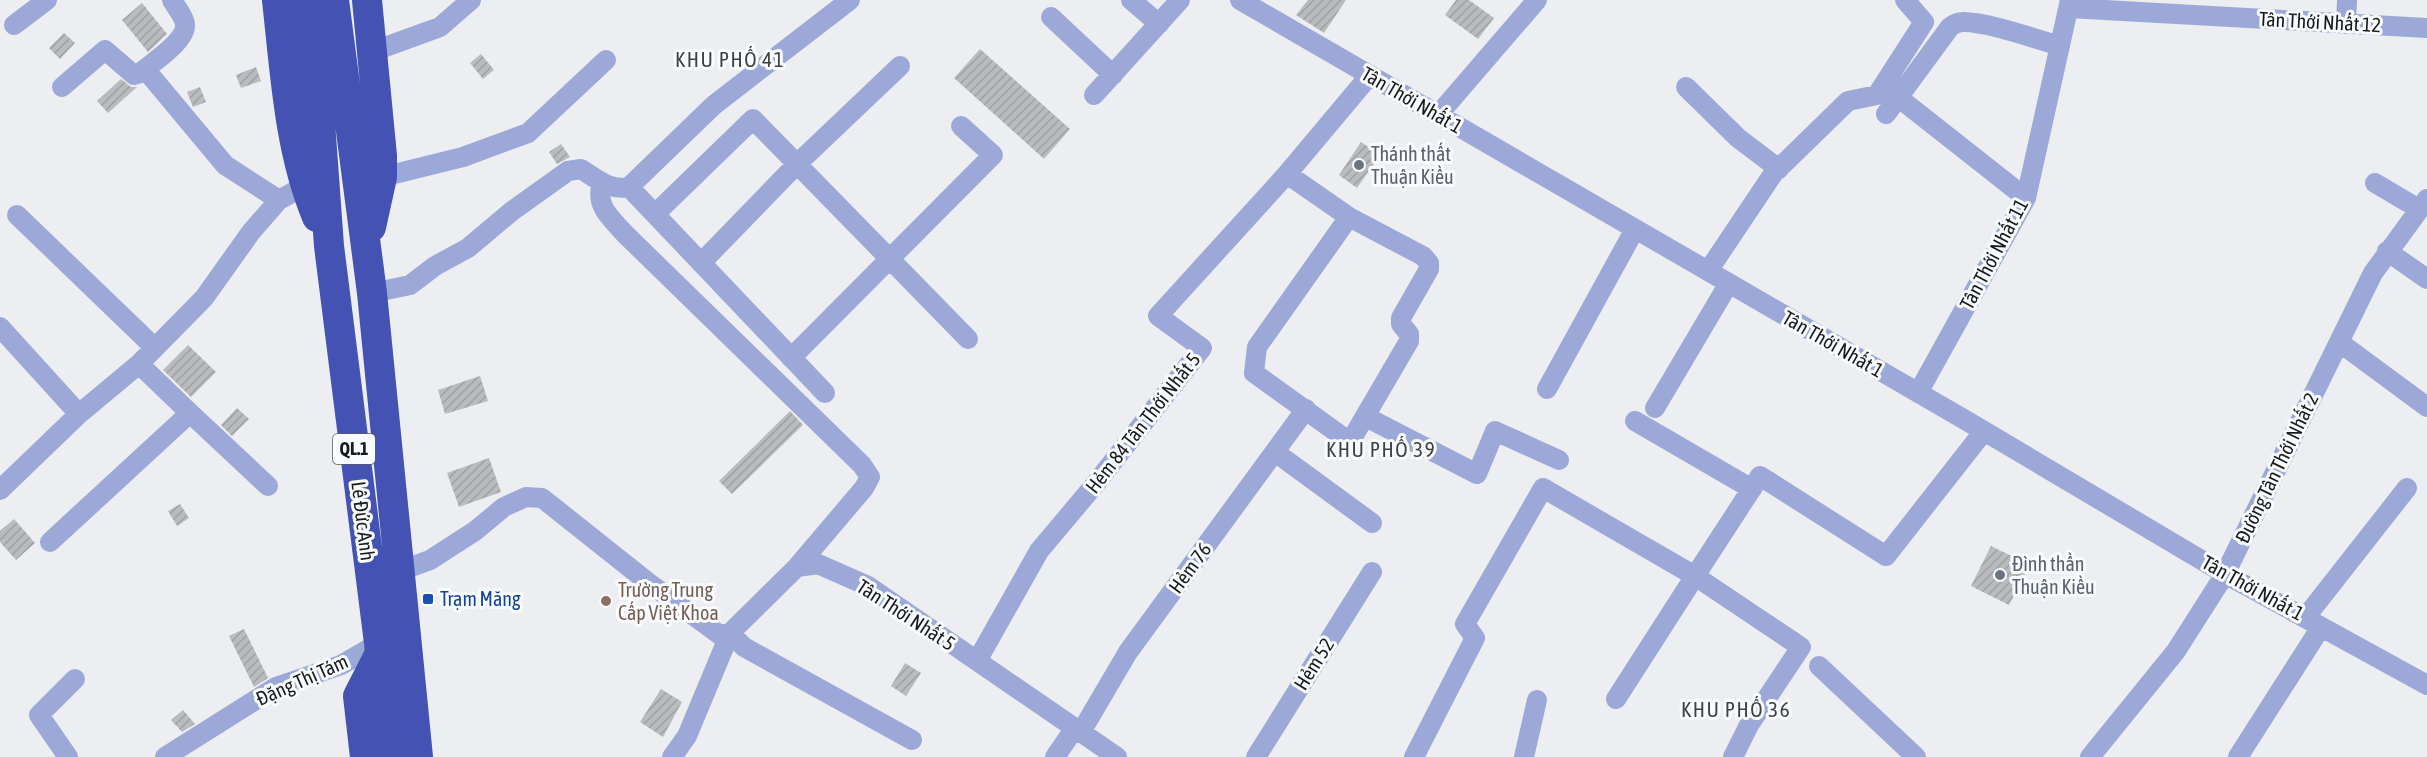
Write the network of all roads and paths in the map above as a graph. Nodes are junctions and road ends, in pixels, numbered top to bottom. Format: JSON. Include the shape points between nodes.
{"nodes":[{"id":1,"x":47,"y":0,"type":"edge"},
{"id":2,"x":172,"y":0,"type":"edge"},
{"id":3,"x":277,"y":0,"type":"edge"},
{"id":4,"x":306,"y":0,"type":"edge"},
{"id":5,"x":334,"y":0,"type":"edge"},
{"id":6,"x":471,"y":0,"type":"edge"},
{"id":7,"x":850,"y":0,"type":"edge"},
{"id":8,"x":1131,"y":0,"type":"edge"},
{"id":9,"x":1180,"y":0,"type":"edge"},
{"id":10,"x":1240,"y":0,"type":"edge"},
{"id":11,"x":1537,"y":0,"type":"edge"},
{"id":12,"x":1905,"y":0,"type":"edge"},
{"id":13,"x":2347,"y":0,"type":"edge"},
{"id":14,"x":2070,"y":4,"type":"edge"},
{"id":15,"x":374,"y":6,"type":"edge"},
{"id":16,"x":2209,"y":8,"type":"edge"},
{"id":17,"x":1051,"y":17,"type":"dead end"},
{"id":18,"x":1159,"y":24,"type":"junction"},
{"id":19,"x":2346,"y":24,"type":"junction"},
{"id":20,"x":14,"y":25,"type":"dead end"},
{"id":21,"x":2427,"y":28,"type":"edge"},
{"id":22,"x":2060,"y":46,"type":"junction"},
{"id":23,"x":374,"y":51,"type":"junction"},
{"id":24,"x":606,"y":60,"type":"dead end"},
{"id":25,"x":900,"y":66,"type":"dead end"},
{"id":26,"x":145,"y":69,"type":"junction"},
{"id":27,"x":1113,"y":75,"type":"junction"},
{"id":28,"x":1370,"y":75,"type":"junction"},
{"id":29,"x":62,"y":87,"type":"dead end"},
{"id":30,"x":1686,"y":87,"type":"dead end"},
{"id":31,"x":1094,"y":95,"type":"dead end"},
{"id":32,"x":1899,"y":98,"type":"junction"},
{"id":33,"x":333,"y":107,"type":"junction"},
{"id":34,"x":1886,"y":114,"type":"dead end"},
{"id":35,"x":1438,"y":115,"type":"junction"},
{"id":36,"x":961,"y":126,"type":"dead end"},
{"id":37,"x":797,"y":164,"type":"junction"},
{"id":38,"x":1779,"y":169,"type":"junction"},
{"id":39,"x":1287,"y":174,"type":"junction"},
{"id":40,"x":382,"y":177,"type":"junction"},
{"id":41,"x":602,"y":182,"type":"junction"},
{"id":42,"x":2375,"y":183,"type":"dead end"},
{"id":43,"x":304,"y":186,"type":"junction"},
{"id":44,"x":629,"y":187,"type":"junction"},
{"id":45,"x":2026,"y":198,"type":"junction"},
{"id":46,"x":279,"y":200,"type":"junction"},
{"id":47,"x":2423,"y":204,"type":"edge"},
{"id":48,"x":17,"y":214,"type":"dead end"},
{"id":49,"x":655,"y":214,"type":"junction"},
{"id":50,"x":1349,"y":216,"type":"junction"},
{"id":51,"x":1635,"y":229,"type":"junction"},
{"id":52,"x":329,"y":246,"type":"junction"},
{"id":53,"x":367,"y":247,"type":"junction"},
{"id":54,"x":2387,"y":252,"type":"junction"},
{"id":55,"x":891,"y":260,"type":"junction"},
{"id":56,"x":701,"y":263,"type":"junction"},
{"id":57,"x":1708,"y":271,"type":"junction"},
{"id":58,"x":2427,"y":279,"type":"edge"},
{"id":59,"x":1730,"y":283,"type":"junction"},
{"id":60,"x":372,"y":293,"type":"junction"},
{"id":61,"x":0,"y":327,"type":"edge"},
{"id":62,"x":968,"y":339,"type":"dead end"},
{"id":63,"x":2339,"y":342,"type":"junction"},
{"id":64,"x":155,"y":348,"type":"junction"},
{"id":65,"x":791,"y":358,"type":"junction"},
{"id":66,"x":139,"y":364,"type":"junction"},
{"id":67,"x":1546,"y":389,"type":"dead end"},
{"id":68,"x":825,"y":393,"type":"dead end"},
{"id":69,"x":1918,"y":393,"type":"junction"},
{"id":70,"x":2427,"y":407,"type":"edge"},
{"id":71,"x":1655,"y":408,"type":"dead end"},
{"id":72,"x":1306,"y":409,"type":"junction"},
{"id":73,"x":190,"y":413,"type":"junction"},
{"id":74,"x":79,"y":414,"type":"junction"},
{"id":75,"x":1366,"y":417,"type":"junction"},
{"id":76,"x":1635,"y":421,"type":"dead end"},
{"id":77,"x":1984,"y":431,"type":"junction"},
{"id":78,"x":1275,"y":452,"type":"junction"},
{"id":79,"x":1559,"y":460,"type":"dead end"},
{"id":80,"x":268,"y":486,"type":"dead end"},
{"id":81,"x":1,"y":487,"type":"edge"},
{"id":82,"x":2407,"y":488,"type":"dead end"},
{"id":83,"x":1752,"y":489,"type":"junction"},
{"id":84,"x":1372,"y":523,"type":"dead end"},
{"id":85,"x":50,"y":542,"type":"dead end"},
{"id":86,"x":797,"y":567,"type":"junction"},
{"id":87,"x":1372,"y":572,"type":"dead end"},
{"id":88,"x":2225,"y":574,"type":"junction"},
{"id":89,"x":1695,"y":576,"type":"junction"},
{"id":90,"x":402,"y":585,"type":"junction"},
{"id":91,"x":2313,"y":622,"type":"junction"},
{"id":92,"x":730,"y":633,"type":"junction"},
{"id":93,"x":379,"y":648,"type":"junction"},
{"id":94,"x":977,"y":661,"type":"junction"},
{"id":95,"x":1818,"y":666,"type":"dead end"},
{"id":96,"x":75,"y":679,"type":"dead end"},
{"id":97,"x":2427,"y":685,"type":"edge"},
{"id":98,"x":1616,"y":699,"type":"dead end"},
{"id":99,"x":1537,"y":700,"type":"dead end"},
{"id":100,"x":1078,"y":730,"type":"junction"},
{"id":101,"x":912,"y":740,"type":"dead end"},
{"id":102,"x":68,"y":757,"type":"edge"},
{"id":103,"x":165,"y":757,"type":"edge"},
{"id":104,"x":365,"y":757,"type":"edge"},
{"id":105,"x":389,"y":757,"type":"edge"},
{"id":106,"x":418,"y":757,"type":"edge"},
{"id":107,"x":437,"y":757,"type":"edge"},
{"id":108,"x":672,"y":757,"type":"edge"},
{"id":109,"x":1055,"y":757,"type":"edge"},
{"id":110,"x":1117,"y":757,"type":"edge"},
{"id":111,"x":1256,"y":757,"type":"edge"},
{"id":112,"x":1414,"y":757,"type":"edge"},
{"id":113,"x":1524,"y":757,"type":"edge"},
{"id":114,"x":1733,"y":757,"type":"edge"},
{"id":115,"x":1916,"y":757,"type":"edge"},
{"id":116,"x":2090,"y":757,"type":"edge"},
{"id":117,"x":2238,"y":757,"type":"edge"}],
"edges":[{"from":1,"to":20,"type":"street"},
{"from":2,"to":26,"type":"street","via":[[186,23],[184,33]]},
{"from":3,"to":43,"type":"highway","name":"Lê Đức Anh","number":"QL.1"},
{"from":4,"to":33,"type":"highway","number":"QL.1"},
{"from":5,"to":33,"type":"highway","number":"QL.1"},
{"from":6,"to":23,"type":"street","via":[[440,27]]},
{"from":7,"to":44,"type":"street","via":[[714,105]]},
{"from":8,"to":18,"type":"street"},
{"from":9,"to":18,"type":"street"},
{"from":10,"to":28,"type":"street","name":"Tân Thới Nhất 1"},
{"from":11,"to":35,"type":"street"},
{"from":12,"to":38,"type":"street","via":[[1924,22],[1877,95],[1848,101]]},
{"from":13,"to":19,"type":"street"},
{"from":14,"to":16,"type":"street","name":"Tân Thới Nhất 12"},
{"from":14,"to":22,"type":"street","name":"Tân Thới Nhất 11"},
{"from":15,"to":23,"type":"highway","name":"Lê Đức Anh","number":"QL.1"},
{"from":16,"to":19,"type":"street","name":"Tân Thới Nhất 12"},
{"from":17,"to":27,"type":"street"},
{"from":18,"to":27,"type":"street"},
{"from":19,"to":21,"type":"street","name":"Tân Thới Nhất 12"},
{"from":22,"to":32,"type":"street","via":[[1970,23],[1956,24]]},
{"from":22,"to":45,"type":"street","name":"Tân Thới Nhất 11"},
{"from":23,"to":40,"type":"highway","name":"Lê Đức Anh","number":"QL.1"},
{"from":24,"to":40,"type":"street","via":[[528,133],[463,157]]},
{"from":25,"to":37,"type":"street"},
{"from":26,"to":29,"type":"street","via":[[134,75],[105,50]]},
{"from":26,"to":46,"type":"street","via":[[225,165]]},
{"from":27,"to":31,"type":"street"},
{"from":28,"to":35,"type":"street","name":"Tân Thới Nhất 1"},
{"from":28,"to":39,"type":"street","name":"Hẻm 84 Tân Thới Nhất 5"},
{"from":30,"to":38,"type":"street","via":[[1738,138]]},
{"from":32,"to":34,"type":"street"},
{"from":32,"to":45,"type":"street"},
{"from":33,"to":52,"type":"highway","name":"Lê Đức Anh","number":"QL.1"},
{"from":33,"to":53,"type":"highway","name":"Lê Đức Anh","number":"QL.1"},
{"from":35,"to":51,"type":"street","name":"Tân Thới Nhất 1"},
{"from":36,"to":55,"type":"street","via":[[993,155]]},
{"from":37,"to":49,"type":"street","via":[[753,119]]},
{"from":37,"to":55,"type":"street"},
{"from":37,"to":56,"type":"street"},
{"from":38,"to":57,"type":"street"},
{"from":39,"to":50,"type":"street"},
{"from":39,"to":94,"type":"street","name":"Hẻm 84 Tân Thới Nhất 5","via":[[1158,316],[1202,348],[1039,551]]},
{"from":40,"to":53,"type":"highway","name":"Lê Đức Anh","number":"QL.1"},
{"from":41,"to":44,"type":"street","via":[[620,189]]},
{"from":41,"to":60,"type":"street","via":[[581,169],[568,171],[468,248],[410,285]]},
{"from":41,"to":86,"type":"street","via":[[598,195],[604,210],[625,234],[800,403],[870,477]]},
{"from":42,"to":47,"type":"street"},
{"from":43,"to":46,"type":"street"},
{"from":43,"to":52,"type":"highway","name":"Lê Đức Anh","number":"QL.1"},
{"from":44,"to":49,"type":"street"},
{"from":45,"to":69,"type":"street","name":"Tân Thới Nhất 11"},
{"from":46,"to":64,"type":"street","via":[[204,298]]},
{"from":47,"to":54,"type":"street","name":"Đường Tân Thới Nhất 2"},
{"from":48,"to":64,"type":"street"},
{"from":49,"to":56,"type":"street"},
{"from":50,"to":72,"type":"street","via":[[1257,347],[1254,373]]},
{"from":50,"to":75,"type":"street","via":[[1429,263],[1401,318],[1409,341]]},
{"from":51,"to":57,"type":"street","name":"Tân Thới Nhất 1"},
{"from":51,"to":67,"type":"street"},
{"from":52,"to":93,"type":"highway","name":"Lê Đức Anh","number":"QL.1"},
{"from":53,"to":60,"type":"highway","name":"Lê Đức Anh","number":"QL.1"},
{"from":54,"to":58,"type":"street"},
{"from":54,"to":63,"type":"street","name":"Đường Tân Thới Nhất 2"},
{"from":55,"to":62,"type":"street"},
{"from":55,"to":65,"type":"street"},
{"from":56,"to":65,"type":"street"},
{"from":57,"to":59,"type":"street","name":"Tân Thới Nhất 1"},
{"from":59,"to":69,"type":"street","name":"Tân Thới Nhất 1"},
{"from":59,"to":71,"type":"street"},
{"from":60,"to":90,"type":"highway","name":"Lê Đức Anh","number":"QL.1"},
{"from":61,"to":74,"type":"street"},
{"from":63,"to":70,"type":"street"},
{"from":63,"to":88,"type":"street","name":"Đường Tân Thới Nhất 2"},
{"from":64,"to":66,"type":"street"},
{"from":65,"to":68,"type":"street"},
{"from":66,"to":73,"type":"street"},
{"from":66,"to":74,"type":"street"},
{"from":69,"to":77,"type":"street","name":"Tân Thới Nhất 1"},
{"from":72,"to":75,"type":"street","via":[[1350,442]]},
{"from":72,"to":78,"type":"street","name":"Hẻm 76"},
{"from":73,"to":80,"type":"street"},
{"from":73,"to":85,"type":"street"},
{"from":74,"to":81,"type":"street"},
{"from":75,"to":79,"type":"street","via":[[1477,474],[1495,431]]},
{"from":76,"to":83,"type":"street"},
{"from":77,"to":83,"type":"street","via":[[1886,556],[1761,476]]},
{"from":77,"to":88,"type":"street","name":"Tân Thới Nhất 1"},
{"from":78,"to":84,"type":"street"},
{"from":78,"to":100,"type":"street","name":"Hẻm 76","via":[[1128,652]]},
{"from":82,"to":91,"type":"street"},
{"from":83,"to":89,"type":"street"},
{"from":86,"to":92,"type":"street"},
{"from":86,"to":94,"type":"street","name":"Tân Thới Nhất 5","via":[[818,564],[868,586]]},
{"from":87,"to":111,"type":"street","name":"Hẻm 52"},
{"from":88,"to":91,"type":"street","name":"Tân Thới Nhất 1"},
{"from":88,"to":116,"type":"street","name":"Đường Tân Thới Nhất 2","via":[[2176,651]]},
{"from":89,"to":98,"type":"street"},
{"from":89,"to":112,"type":"street","via":[[1544,488],[1465,624],[1475,638]]},
{"from":89,"to":114,"type":"street","via":[[1801,647],[1749,725]]},
{"from":90,"to":92,"type":"street","via":[[504,507],[526,497],[542,498],[720,635]]},
{"from":90,"to":106,"type":"highway","name":"Lê Đức Anh","number":"QL.1"},
{"from":90,"to":107,"type":"highway","name":"Lê Đức Anh","number":"QL.1","via":[[427,635]]},
{"from":91,"to":97,"type":"street","name":"Tân Thới Nhất 1"},
{"from":91,"to":117,"type":"street"},
{"from":92,"to":101,"type":"street","via":[[754,653]]},
{"from":92,"to":108,"type":"street","via":[[687,736]]},
{"from":93,"to":103,"type":"street","name":"Đặng Thị Tám","via":[[276,687]]},
{"from":93,"to":104,"type":"highway","via":[[358,696]]},
{"from":93,"to":105,"type":"highway","name":"Lê Đức Anh","number":"QL.1"},
{"from":94,"to":100,"type":"street","name":"Tân Thới Nhất 5"},
{"from":95,"to":115,"type":"street"},
{"from":96,"to":102,"type":"street","via":[[39,716]]},
{"from":99,"to":113,"type":"street"},
{"from":100,"to":109,"type":"street","name":"Hẻm 76"},
{"from":100,"to":110,"type":"street","name":"Tân Thới Nhất 5"}]}
